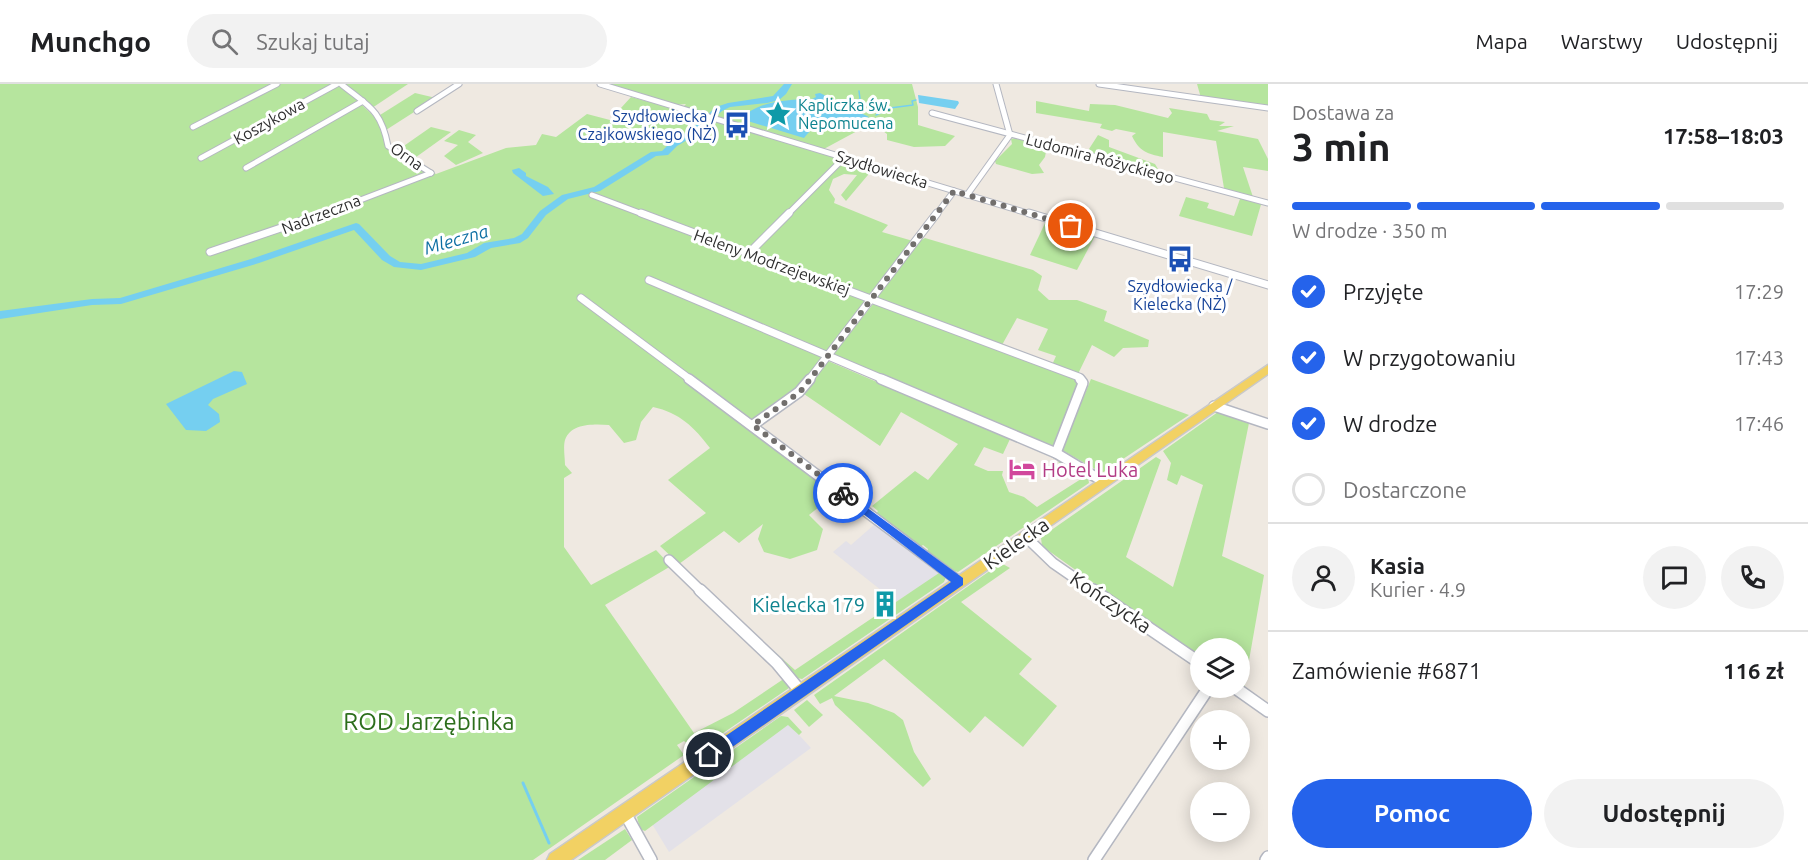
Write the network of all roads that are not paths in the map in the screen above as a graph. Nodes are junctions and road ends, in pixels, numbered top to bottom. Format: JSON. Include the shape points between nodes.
{"nodes":[{"id":1,"x":277,"y":84,"type":"edge"},
{"id":2,"x":337,"y":84,"type":"edge"},
{"id":3,"x":341,"y":84,"type":"edge"},
{"id":4,"x":459,"y":84,"type":"edge"},
{"id":5,"x":600,"y":84,"type":"edge"},
{"id":6,"x":996,"y":84,"type":"edge"},
{"id":7,"x":1099,"y":84,"type":"edge"},
{"id":8,"x":1126,"y":86,"type":"edge"},
{"id":9,"x":363,"y":101,"type":"junction"},
{"id":10,"x":1268,"y":108,"type":"edge"},
{"id":11,"x":417,"y":111,"type":"dead end"},
{"id":12,"x":932,"y":113,"type":"dead end"},
{"id":13,"x":193,"y":127,"type":"dead end"},
{"id":14,"x":1010,"y":135,"type":"junction"},
{"id":15,"x":201,"y":158,"type":"dead end"},
{"id":16,"x":844,"y":158,"type":"junction"},
{"id":17,"x":246,"y":168,"type":"dead end"},
{"id":18,"x":431,"y":173,"type":"joint"},
{"id":19,"x":954,"y":191,"type":"junction"},
{"id":20,"x":592,"y":195,"type":"dead end"},
{"id":21,"x":967,"y":195,"type":"junction"},
{"id":22,"x":1268,"y":202,"type":"edge"},
{"id":23,"x":210,"y":252,"type":"dead end"},
{"id":24,"x":748,"y":254,"type":"junction"},
{"id":25,"x":649,"y":280,"type":"dead end"},
{"id":26,"x":1268,"y":285,"type":"edge"},
{"id":27,"x":581,"y":298,"type":"dead end"},
{"id":28,"x":873,"y":300,"type":"junction"},
{"id":29,"x":827,"y":357,"type":"junction"},
{"id":30,"x":1268,"y":369,"type":"edge"},
{"id":31,"x":1214,"y":406,"type":"junction"},
{"id":32,"x":1268,"y":424,"type":"edge"},
{"id":33,"x":753,"y":425,"type":"junction"},
{"id":34,"x":1056,"y":453,"type":"junction"},
{"id":35,"x":1104,"y":482,"type":"junction"},
{"id":36,"x":1025,"y":536,"type":"junction"},
{"id":37,"x":669,"y":560,"type":"dead end"},
{"id":38,"x":960,"y":582,"type":"junction"},
{"id":39,"x":1190,"y":656,"type":"edge"},
{"id":40,"x":801,"y":692,"type":"junction"},
{"id":41,"x":1202,"y":698,"type":"edge"},
{"id":42,"x":1250,"y":698,"type":"edge"},
{"id":43,"x":1268,"y":711,"type":"edge"},
{"id":44,"x":625,"y":813,"type":"junction"},
{"id":45,"x":556,"y":860,"type":"edge"},
{"id":46,"x":651,"y":860,"type":"edge"},
{"id":47,"x":1094,"y":860,"type":"edge"}],
"edges":[{"from":1,"to":13,"type":"street"},
{"from":2,"to":15,"type":"street","name":"Koszykowa"},
{"from":3,"to":9,"type":"street","name":"Orna"},
{"from":4,"to":11,"type":"street"},
{"from":5,"to":16,"type":"street","name":"Szydłowiecka"},
{"from":6,"to":14,"type":"street"},
{"from":7,"to":8,"type":"street"},
{"from":8,"to":10,"type":"street"},
{"from":9,"to":17,"type":"street"},
{"from":9,"to":18,"type":"street","name":"Orna","via":[[384,124],[388,146]]},
{"from":12,"to":14,"type":"street","name":"Ludomira Różyckiego"},
{"from":14,"to":21,"type":"street"},
{"from":14,"to":22,"type":"street","name":"Ludomira Różyckiego"},
{"from":16,"to":19,"type":"street","name":"Szydłowiecka"},
{"from":16,"to":24,"type":"street"},
{"from":18,"to":23,"type":"street","name":"Nadrzeczna"},
{"from":19,"to":21,"type":"street","name":"Szydłowiecka"},
{"from":19,"to":28,"type":"street"},
{"from":20,"to":24,"type":"street","name":"Heleny Modrzejewskiej"},
{"from":21,"to":26,"type":"street","name":"Szydłowiecka"},
{"from":24,"to":28,"type":"street","name":"Heleny Modrzejewskiej"},
{"from":25,"to":29,"type":"street"},
{"from":27,"to":33,"type":"street"},
{"from":28,"to":29,"type":"street"},
{"from":28,"to":34,"type":"street","name":"Heleny Modrzejewskiej","via":[[1079,377],[1083,383]]},
{"from":29,"to":33,"type":"street","via":[[800,392]]},
{"from":29,"to":34,"type":"street"},
{"from":30,"to":31,"type":"main road","name":"Kielecka"},
{"from":31,"to":32,"type":"street"},
{"from":31,"to":35,"type":"main road","name":"Kielecka"},
{"from":33,"to":38,"type":"street"},
{"from":34,"to":35,"type":"street"},
{"from":35,"to":36,"type":"main road","name":"Kielecka"},
{"from":36,"to":38,"type":"main road","name":"Kielecka"},
{"from":36,"to":39,"type":"street","name":"Kończycka","via":[[1053,562]]},
{"from":37,"to":40,"type":"street","via":[[777,663]]},
{"from":38,"to":40,"type":"main road","name":"Kielecka"},
{"from":40,"to":44,"type":"main road","name":"Kielecka"},
{"from":41,"to":47,"type":"street"},
{"from":42,"to":43,"type":"street"},
{"from":44,"to":45,"type":"main road","name":"Kielecka"},
{"from":44,"to":46,"type":"street"}]}
